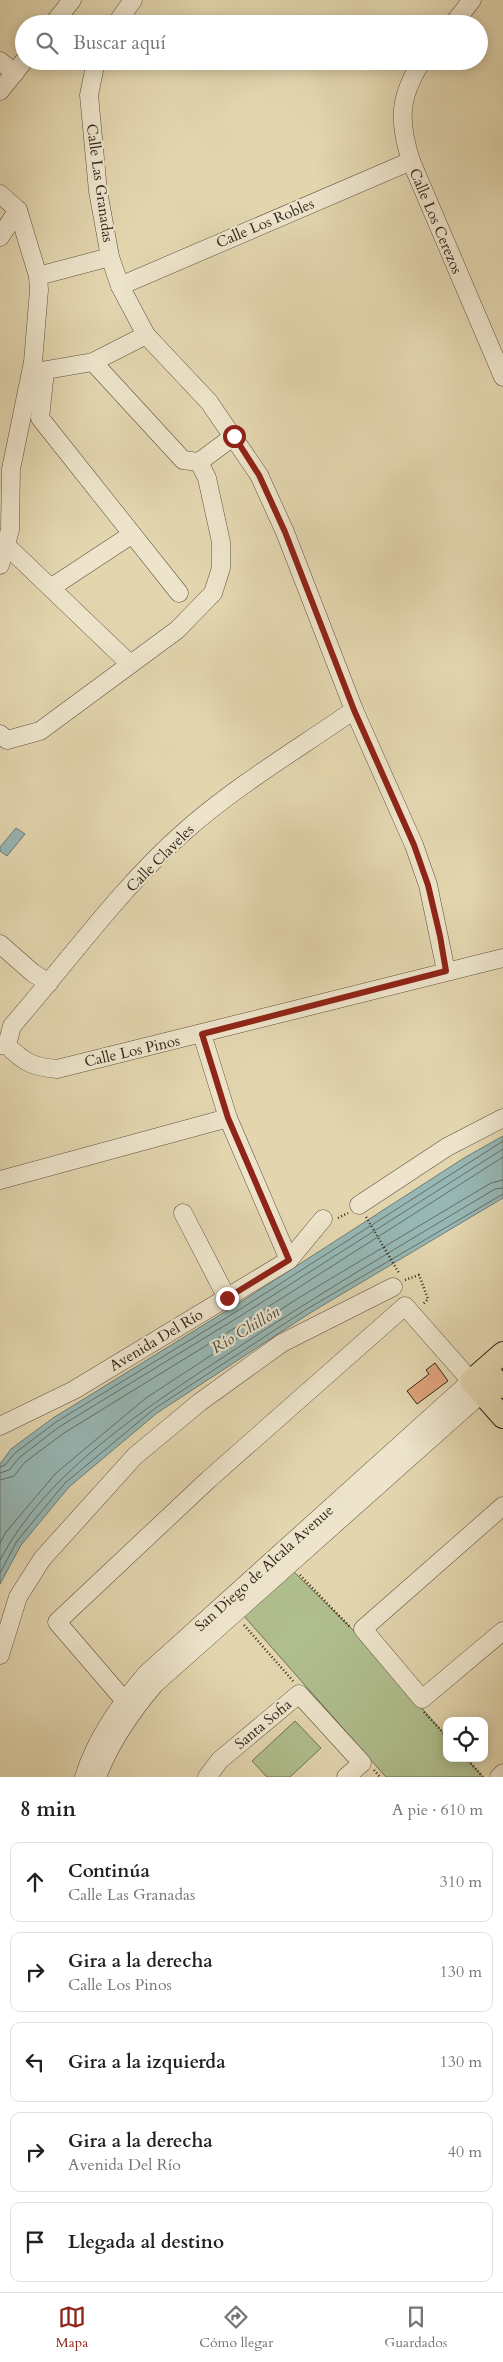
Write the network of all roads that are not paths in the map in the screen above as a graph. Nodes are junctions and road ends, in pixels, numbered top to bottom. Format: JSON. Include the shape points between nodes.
{"nodes":[{"id":1,"x":72,"y":0,"type":"edge"},
{"id":2,"x":133,"y":0,"type":"edge"},
{"id":3,"x":472,"y":0,"type":"edge"},
{"id":4,"x":61,"y":15,"type":"edge"},
{"id":5,"x":122,"y":15,"type":"edge"},
{"id":6,"x":460,"y":15,"type":"edge"},
{"id":7,"x":0,"y":61,"type":"edge"},
{"id":8,"x":15,"y":66,"type":"edge"},
{"id":9,"x":17,"y":70,"type":"edge"},
{"id":10,"x":94,"y":70,"type":"edge"},
{"id":11,"x":416,"y":70,"type":"edge"},
{"id":12,"x":0,"y":90,"type":"edge"},
{"id":13,"x":410,"y":160,"type":"junction"},
{"id":14,"x":0,"y":194,"type":"edge"},
{"id":15,"x":18,"y":210,"type":"junction"},
{"id":16,"x":0,"y":237,"type":"edge"},
{"id":17,"x":110,"y":257,"type":"junction"},
{"id":18,"x":38,"y":276,"type":"junction"},
{"id":19,"x":120,"y":286,"type":"junction"},
{"id":20,"x":146,"y":335,"type":"junction"},
{"id":21,"x":93,"y":362,"type":"junction"},
{"id":22,"x":37,"y":372,"type":"junction"},
{"id":23,"x":503,"y":378,"type":"edge"},
{"id":24,"x":234,"y":436,"type":"junction"},
{"id":25,"x":199,"y":462,"type":"junction"},
{"id":26,"x":131,"y":535,"type":"junction"},
{"id":27,"x":7,"y":546,"type":"junction"},
{"id":28,"x":0,"y":565,"type":"edge"},
{"id":29,"x":52,"y":587,"type":"junction"},
{"id":30,"x":179,"y":593,"type":"dead end"},
{"id":31,"x":130,"y":664,"type":"junction"},
{"id":32,"x":354,"y":710,"type":"junction"},
{"id":33,"x":0,"y":734,"type":"edge"},
{"id":34,"x":0,"y":944,"type":"edge"},
{"id":35,"x":503,"y":958,"type":"edge"},
{"id":36,"x":446,"y":971,"type":"junction"},
{"id":37,"x":50,"y":983,"type":"junction"},
{"id":38,"x":202,"y":1034,"type":"junction"},
{"id":39,"x":4,"y":1045,"type":"edge"},
{"id":40,"x":228,"y":1118,"type":"junction"},
{"id":41,"x":503,"y":1118,"type":"edge"},
{"id":42,"x":0,"y":1180,"type":"edge"},
{"id":43,"x":360,"y":1208,"type":"road end"},
{"id":44,"x":183,"y":1213,"type":"dead end"},
{"id":45,"x":323,"y":1219,"type":"dead end"},
{"id":46,"x":289,"y":1260,"type":"junction"},
{"id":47,"x":399,"y":1282,"type":"road end"},
{"id":48,"x":227,"y":1298,"type":"junction"},
{"id":49,"x":503,"y":1353,"type":"edge"},
{"id":50,"x":490,"y":1381,"type":"edge"},
{"id":51,"x":503,"y":1417,"type":"edge"},
{"id":52,"x":0,"y":1426,"type":"edge"},
{"id":53,"x":503,"y":1506,"type":"edge"},
{"id":54,"x":503,"y":1631,"type":"edge"},
{"id":55,"x":196,"y":1638,"type":"junction"},
{"id":56,"x":0,"y":1655,"type":"edge"},
{"id":57,"x":124,"y":1700,"type":"junction"},
{"id":58,"x":503,"y":1774,"type":"edge"},
{"id":59,"x":84,"y":1777,"type":"edge"},
{"id":60,"x":97,"y":1777,"type":"edge"},
{"id":61,"x":207,"y":1777,"type":"edge"},
{"id":62,"x":346,"y":1777,"type":"edge"},
{"id":63,"x":499,"y":1777,"type":"edge"}],
"edges":[{"from":1,"to":4,"type":"street"},
{"from":2,"to":5,"type":"street"},
{"from":3,"to":6,"type":"street"},
{"from":7,"to":8,"type":"street"},
{"from":9,"to":12,"type":"street"},
{"from":10,"to":17,"type":"street","name":"Calle Las Granadas","via":[[89,95],[98,191]]},
{"from":11,"to":13,"type":"street","name":"Calle Los Cerezos","via":[[408,83],[402,112]]},
{"from":13,"to":19,"type":"street","name":"Calle Los Robles"},
{"from":13,"to":23,"type":"street","name":"Calle Los Cerezos"},
{"from":14,"to":15,"type":"street"},
{"from":15,"to":16,"type":"street"},
{"from":15,"to":18,"type":"street"},
{"from":17,"to":18,"type":"street"},
{"from":17,"to":19,"type":"street","name":"Calle Las Granadas"},
{"from":18,"to":22,"type":"street","via":[[39,306],[33,362]]},
{"from":19,"to":20,"type":"street","name":"Calle Las Granadas"},
{"from":20,"to":21,"type":"street"},
{"from":20,"to":24,"type":"street","name":"Calle Las Granadas","via":[[209,402]]},
{"from":21,"to":22,"type":"street"},
{"from":21,"to":25,"type":"street","via":[[183,460]]},
{"from":22,"to":26,"type":"street","via":[[40,418]]},
{"from":22,"to":27,"type":"street","via":[[12,469]]},
{"from":24,"to":25,"type":"street"},
{"from":24,"to":32,"type":"street","name":"Calle Las Granadas","via":[[259,475],[285,532]]},
{"from":25,"to":31,"type":"street","via":[[207,478],[222,542],[222,568],[213,593],[177,630]]},
{"from":26,"to":29,"type":"street"},
{"from":26,"to":30,"type":"street"},
{"from":27,"to":28,"type":"street"},
{"from":27,"to":29,"type":"street"},
{"from":29,"to":31,"type":"street"},
{"from":31,"to":33,"type":"street","via":[[40,731],[7,740]]},
{"from":32,"to":36,"type":"street","name":"Calle Las Granadas","via":[[414,845],[430,893]]},
{"from":32,"to":37,"type":"street","name":"Calle Claveles","via":[[222,801],[184,832],[125,893]]},
{"from":34,"to":37,"type":"street","via":[[33,973]]},
{"from":35,"to":36,"type":"street","name":"Calle Los Pinos"},
{"from":36,"to":38,"type":"street","name":"Calle Los Pinos"},
{"from":37,"to":39,"type":"street","name":"Calle Claveles","via":[[12,1026]]},
{"from":38,"to":39,"type":"street","name":"Calle Los Pinos","via":[[58,1069],[37,1067]]},
{"from":38,"to":40,"type":"street"},
{"from":40,"to":42,"type":"street"},
{"from":40,"to":46,"type":"street"},
{"from":41,"to":43,"type":"street","via":[[447,1147]]},
{"from":44,"to":48,"type":"street"},
{"from":45,"to":46,"type":"street","name":"Avenida Del Río"},
{"from":46,"to":48,"type":"street","name":"Avenida Del Río"},
{"from":47,"to":56,"type":"street","via":[[282,1342],[200,1402],[135,1456],[42,1559],[18,1597]]},
{"from":48,"to":52,"type":"street","name":"Avenida Del Río","via":[[74,1390]]},
{"from":49,"to":50,"type":"main road"},
{"from":50,"to":51,"type":"main road"},
{"from":50,"to":55,"type":"street","name":"San Diego de Alcala Avenue"},
{"from":50,"to":57,"type":"street","via":[[405,1306],[208,1480],[58,1622]]},
{"from":53,"to":54,"type":"street","via":[[363,1629],[422,1699]]},
{"from":55,"to":57,"type":"street","name":"San Diego de Alcala Avenue","via":[[146,1674]]},
{"from":55,"to":60,"type":"street","name":"San Diego de Alcala Avenue","via":[[141,1701],[112,1745]]},
{"from":57,"to":59,"type":"street","name":"San Diego de Alcala Avenue","via":[[104,1732]]},
{"from":58,"to":63,"type":"street"},
{"from":61,"to":62,"type":"street","name":"Santa Sofia","via":[[220,1760],[299,1694],[362,1763]]}]}
